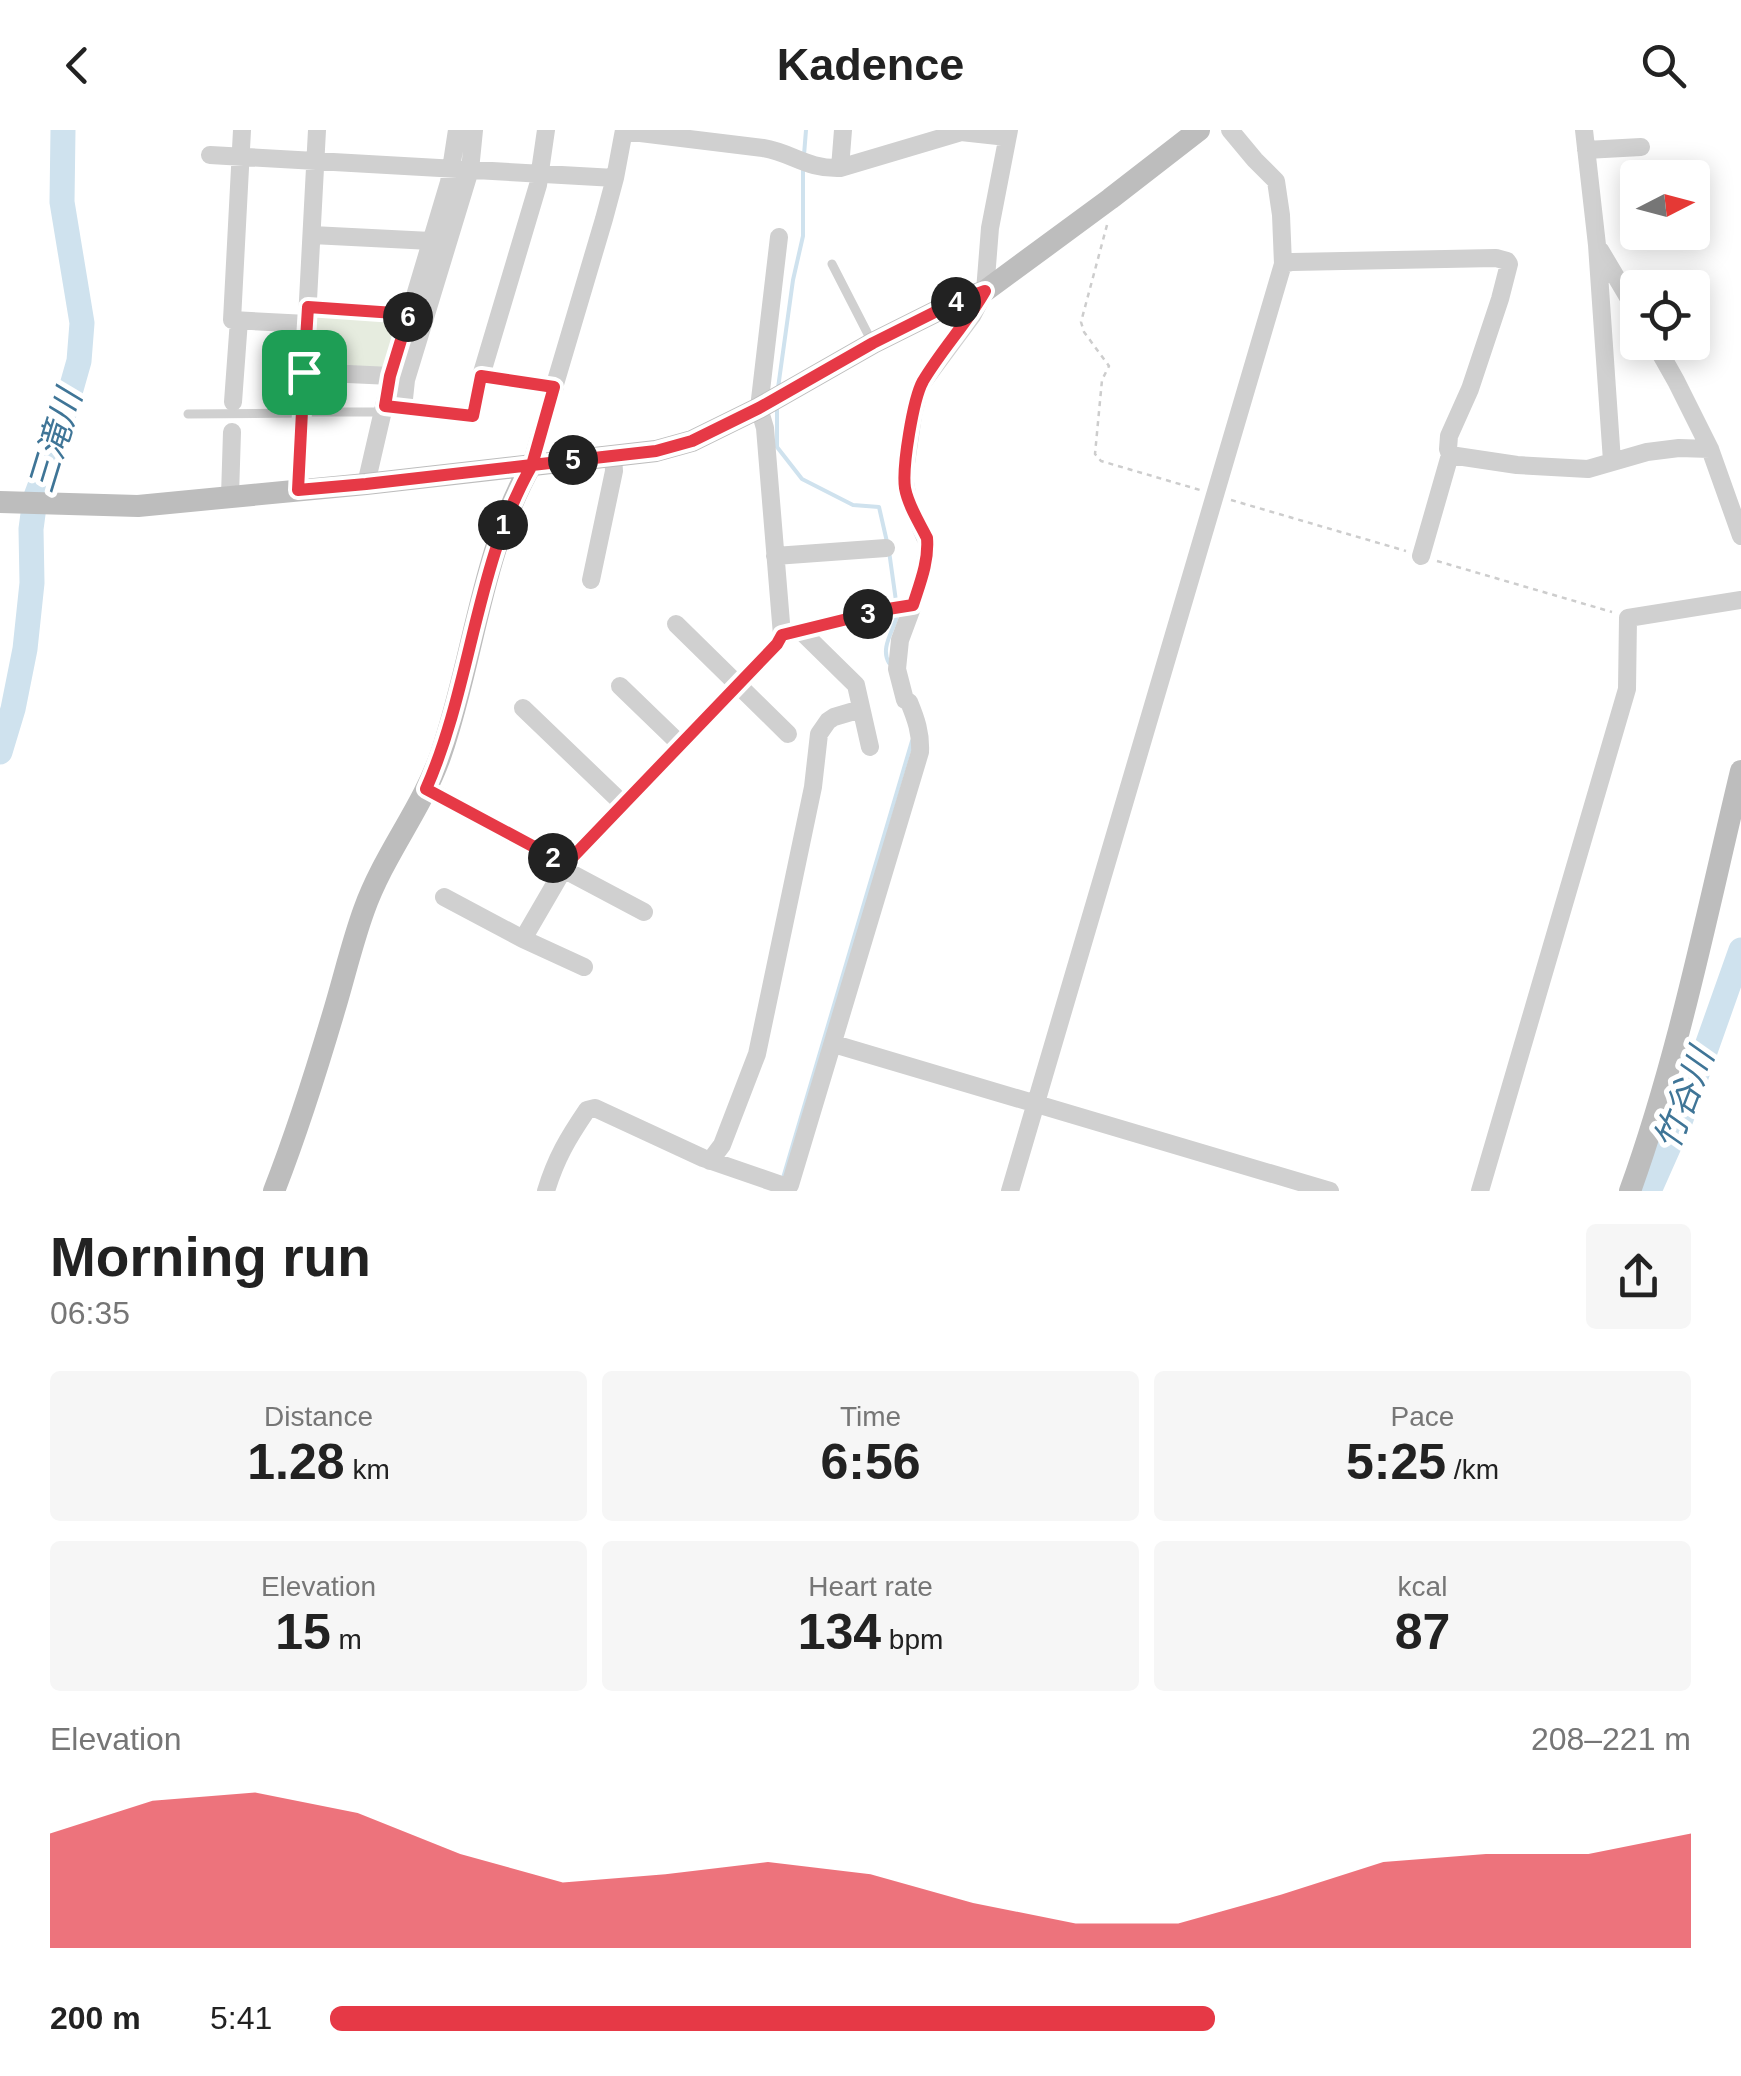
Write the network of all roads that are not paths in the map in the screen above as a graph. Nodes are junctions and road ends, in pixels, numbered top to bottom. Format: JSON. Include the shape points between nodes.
{"nodes":[{"id":1,"x":242,"y":130,"type":"edge"},
{"id":2,"x":317,"y":130,"type":"edge"},
{"id":3,"x":456,"y":130,"type":"edge"},
{"id":4,"x":474,"y":130,"type":"edge"},
{"id":5,"x":546,"y":130,"type":"edge"},
{"id":6,"x":624,"y":130,"type":"edge"},
{"id":7,"x":844,"y":130,"type":"edge"},
{"id":8,"x":1230,"y":130,"type":"edge"},
{"id":9,"x":1584,"y":130,"type":"edge"},
{"id":10,"x":1188,"y":132,"type":"edge"},
{"id":11,"x":1008,"y":134,"type":"edge"},
{"id":12,"x":1640,"y":147,"type":"dead end"},
{"id":13,"x":1586,"y":150,"type":"junction"},
{"id":14,"x":210,"y":155,"type":"dead end"},
{"id":15,"x":240,"y":156,"type":"junction"},
{"id":16,"x":316,"y":161,"type":"junction"},
{"id":17,"x":840,"y":168,"type":"junction"},
{"id":18,"x":461,"y":170,"type":"junction"},
{"id":19,"x":540,"y":174,"type":"junction"},
{"id":20,"x":616,"y":178,"type":"junction"},
{"id":21,"x":312,"y":234,"type":"junction"},
{"id":22,"x":778,"y":237,"type":"dead end"},
{"id":23,"x":431,"y":241,"type":"junction"},
{"id":24,"x":1597,"y":245,"type":"junction"},
{"id":25,"x":832,"y":264,"type":"dead end"},
{"id":26,"x":1283,"y":264,"type":"junction"},
{"id":27,"x":1620,"y":284,"type":"edge"},
{"id":28,"x":985,"y":291,"type":"junction"},
{"id":29,"x":409,"y":314,"type":"junction"},
{"id":30,"x":307,"y":316,"type":"junction"},
{"id":31,"x":239,"y":320,"type":"junction"},
{"id":32,"x":873,"y":343,"type":"junction"},
{"id":33,"x":1664,"y":360,"type":"edge"},
{"id":34,"x":304,"y":372,"type":"junction"},
{"id":35,"x":390,"y":376,"type":"junction"},
{"id":36,"x":481,"y":376,"type":"junction"},
{"id":37,"x":554,"y":387,"type":"junction"},
{"id":38,"x":771,"y":401,"type":"junction"},
{"id":39,"x":390,"y":408,"type":"junction"},
{"id":40,"x":302,"y":413,"type":"junction"},
{"id":41,"x":188,"y":414,"type":"dead end"},
{"id":42,"x":233,"y":416,"type":"junction"},
{"id":43,"x":1710,"y":449,"type":"junction"},
{"id":44,"x":1450,"y":455,"type":"junction"},
{"id":45,"x":613,"y":456,"type":"junction"},
{"id":46,"x":1612,"y":461,"type":"junction"},
{"id":47,"x":532,"y":465,"type":"junction"},
{"id":48,"x":366,"y":484,"type":"junction"},
{"id":49,"x":298,"y":490,"type":"junction"},
{"id":50,"x":230,"y":496,"type":"junction"},
{"id":51,"x":0,"y":502,"type":"edge"},
{"id":52,"x":1741,"y":536,"type":"edge"},
{"id":53,"x":886,"y":548,"type":"dead end"},
{"id":54,"x":775,"y":556,"type":"junction"},
{"id":55,"x":1421,"y":556,"type":"dead end"},
{"id":56,"x":591,"y":580,"type":"dead end"},
{"id":57,"x":1741,"y":600,"type":"edge"},
{"id":58,"x":902,"y":607,"type":"junction"},
{"id":59,"x":676,"y":624,"type":"dead end"},
{"id":60,"x":791,"y":633,"type":"junction"},
{"id":61,"x":737,"y":685,"type":"junction"},
{"id":62,"x":620,"y":686,"type":"dead end"},
{"id":63,"x":524,"y":708,"type":"dead end"},
{"id":64,"x":861,"y":709,"type":"junction"},
{"id":65,"x":788,"y":734,"type":"dead end"},
{"id":66,"x":680,"y":744,"type":"junction"},
{"id":67,"x":870,"y":747,"type":"dead end"},
{"id":68,"x":1741,"y":771,"type":"edge"},
{"id":69,"x":426,"y":789,"type":"junction"},
{"id":70,"x":622,"y":803,"type":"junction"},
{"id":71,"x":564,"y":867,"type":"junction"},
{"id":72,"x":444,"y":897,"type":"dead end"},
{"id":73,"x":644,"y":912,"type":"dead end"},
{"id":74,"x":523,"y":939,"type":"junction"},
{"id":75,"x":584,"y":966,"type":"dead end"},
{"id":76,"x":834,"y":1044,"type":"junction"},
{"id":77,"x":1036,"y":1103,"type":"junction"},
{"id":78,"x":710,"y":1161,"type":"junction"},
{"id":79,"x":274,"y":1191,"type":"edge"},
{"id":80,"x":546,"y":1191,"type":"edge"},
{"id":81,"x":1010,"y":1191,"type":"edge"},
{"id":82,"x":1330,"y":1191,"type":"edge"},
{"id":83,"x":1480,"y":1191,"type":"edge"},
{"id":84,"x":1630,"y":1191,"type":"edge"}],
"edges":[{"from":1,"to":15,"type":"street"},
{"from":2,"to":16,"type":"street"},
{"from":3,"to":18,"type":"street"},
{"from":4,"to":18,"type":"street"},
{"from":5,"to":19,"type":"street"},
{"from":6,"to":17,"type":"street","via":[[762,148]]},
{"from":6,"to":20,"type":"street"},
{"from":7,"to":17,"type":"street"},
{"from":8,"to":26,"type":"street","via":[[1276,181]]},
{"from":9,"to":13,"type":"street"},
{"from":10,"to":28,"type":"street"},
{"from":11,"to":17,"type":"street","via":[[961,132]]},
{"from":11,"to":28,"type":"street"},
{"from":12,"to":13,"type":"street"},
{"from":13,"to":24,"type":"street"},
{"from":14,"to":15,"type":"street"},
{"from":15,"to":16,"type":"street"},
{"from":15,"to":31,"type":"street","via":[[232,320]]},
{"from":16,"to":18,"type":"street"},
{"from":16,"to":21,"type":"street"},
{"from":18,"to":19,"type":"street"},
{"from":18,"to":23,"type":"street"},
{"from":18,"to":39,"type":"street","via":[[406,380]]},
{"from":19,"to":20,"type":"street"},
{"from":19,"to":36,"type":"street"},
{"from":20,"to":37,"type":"street"},
{"from":21,"to":23,"type":"street"},
{"from":21,"to":30,"type":"street"},
{"from":22,"to":38,"type":"street"},
{"from":23,"to":29,"type":"street"},
{"from":24,"to":27,"type":"street"},
{"from":24,"to":46,"type":"street"},
{"from":25,"to":32,"type":"lane"},
{"from":26,"to":44,"type":"street","via":[[1506,260],[1500,299],[1450,436]]},
{"from":26,"to":77,"type":"street"},
{"from":28,"to":32,"type":"street"},
{"from":28,"to":58,"type":"street","via":[[920,386],[904,477],[928,544],[922,574]]},
{"from":29,"to":30,"type":"street"},
{"from":29,"to":35,"type":"street"},
{"from":30,"to":31,"type":"street"},
{"from":30,"to":34,"type":"street"},
{"from":31,"to":42,"type":"street"},
{"from":32,"to":38,"type":"street"},
{"from":33,"to":43,"type":"street"},
{"from":34,"to":35,"type":"street"},
{"from":34,"to":40,"type":"street"},
{"from":35,"to":39,"type":"street"},
{"from":36,"to":37,"type":"street"},
{"from":36,"to":39,"type":"street","via":[[473,416]]},
{"from":37,"to":47,"type":"street"},
{"from":38,"to":45,"type":"street","via":[[692,441]]},
{"from":38,"to":54,"type":"street","via":[[765,428]]},
{"from":39,"to":40,"type":"lane"},
{"from":39,"to":48,"type":"street"},
{"from":40,"to":42,"type":"lane"},
{"from":40,"to":49,"type":"street"},
{"from":41,"to":42,"type":"lane"},
{"from":42,"to":50,"type":"street"},
{"from":43,"to":46,"type":"street","via":[[1659,450]]},
{"from":43,"to":52,"type":"street"},
{"from":44,"to":46,"type":"street","via":[[1578,468]]},
{"from":44,"to":55,"type":"street"},
{"from":45,"to":47,"type":"street"},
{"from":45,"to":56,"type":"street"},
{"from":47,"to":48,"type":"street"},
{"from":47,"to":69,"type":"street","via":[[500,534],[453,718]]},
{"from":48,"to":49,"type":"street"},
{"from":49,"to":50,"type":"street"},
{"from":50,"to":51,"type":"street","via":[[138,506]]},
{"from":53,"to":54,"type":"street"},
{"from":54,"to":60,"type":"street"},
{"from":57,"to":83,"type":"street","via":[[1628,618],[1628,689]]},
{"from":58,"to":60,"type":"street"},
{"from":58,"to":76,"type":"street","via":[[897,669],[918,725],[920,752]]},
{"from":59,"to":61,"type":"street"},
{"from":60,"to":61,"type":"street"},
{"from":60,"to":64,"type":"street","via":[[856,686]]},
{"from":61,"to":65,"type":"street"},
{"from":61,"to":66,"type":"street"},
{"from":62,"to":66,"type":"street"},
{"from":63,"to":70,"type":"street"},
{"from":64,"to":67,"type":"street"},
{"from":64,"to":78,"type":"street","via":[[834,716],[819,734],[756,1054]]},
{"from":66,"to":70,"type":"street"},
{"from":68,"to":84,"type":"street","via":[[1676,1042]]},
{"from":69,"to":71,"type":"street"},
{"from":69,"to":79,"type":"street","via":[[364,910]]},
{"from":70,"to":71,"type":"street"},
{"from":71,"to":73,"type":"street"},
{"from":71,"to":74,"type":"street"},
{"from":72,"to":74,"type":"street"},
{"from":74,"to":75,"type":"street"},
{"from":76,"to":77,"type":"street"},
{"from":76,"to":78,"type":"street","via":[[790,1184]]},
{"from":77,"to":81,"type":"street"},
{"from":77,"to":82,"type":"street"},
{"from":78,"to":80,"type":"street","via":[[595,1108],[565,1142]]}]}
